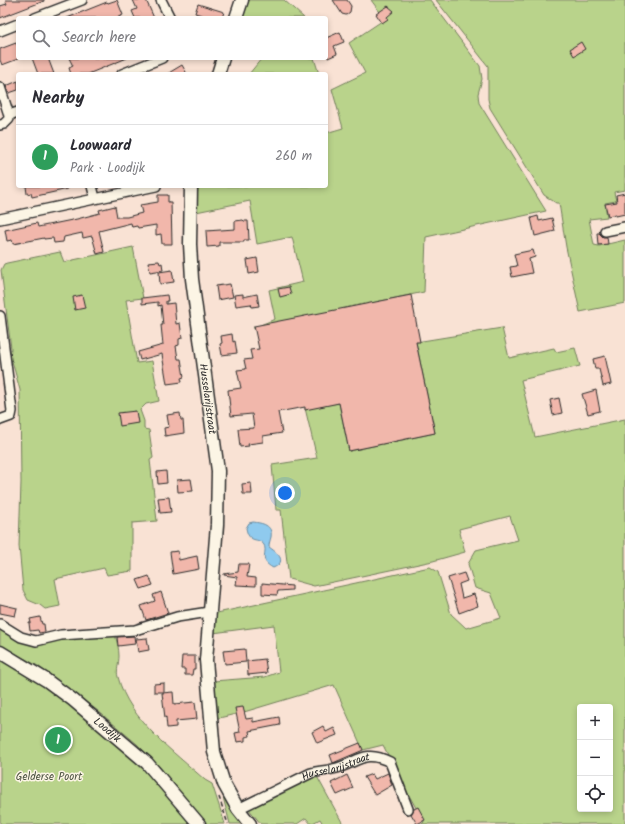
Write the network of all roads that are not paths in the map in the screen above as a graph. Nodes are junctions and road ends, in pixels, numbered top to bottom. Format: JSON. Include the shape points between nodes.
{"nodes":[{"id":1,"x":82,"y":0,"type":"edge"},
{"id":2,"x":161,"y":0,"type":"edge"},
{"id":3,"x":242,"y":0,"type":"edge"},
{"id":4,"x":40,"y":16,"type":"edge"},
{"id":5,"x":169,"y":16,"type":"edge"},
{"id":6,"x":237,"y":16,"type":"edge"},
{"id":7,"x":16,"y":25,"type":"edge"},
{"id":8,"x":0,"y":31,"type":"edge"},
{"id":9,"x":157,"y":60,"type":"edge"},
{"id":10,"x":222,"y":60,"type":"edge"},
{"id":11,"x":127,"y":72,"type":"edge"},
{"id":12,"x":219,"y":72,"type":"edge"},
{"id":13,"x":0,"y":87,"type":"edge"},
{"id":14,"x":14,"y":113,"type":"edge"},
{"id":15,"x":0,"y":125,"type":"edge"},
{"id":16,"x":92,"y":188,"type":"edge"},
{"id":17,"x":146,"y":188,"type":"edge"},
{"id":18,"x":191,"y":188,"type":"edge"},
{"id":19,"x":95,"y":198,"type":"junction"},
{"id":20,"x":0,"y":219,"type":"edge"},
{"id":21,"x":625,"y":227,"type":"edge"},
{"id":22,"x":605,"y":231,"type":"dead end"},
{"id":23,"x":0,"y":316,"type":"edge"},
{"id":24,"x":0,"y":420,"type":"edge"},
{"id":25,"x":209,"y":612,"type":"junction"},
{"id":26,"x":0,"y":624,"type":"edge"},
{"id":27,"x":0,"y":652,"type":"edge"},
{"id":28,"x":238,"y":809,"type":"junction"},
{"id":29,"x":408,"y":809,"type":"dead end"},
{"id":30,"x":199,"y":824,"type":"edge"},
{"id":31,"x":250,"y":824,"type":"edge"}],
"edges":[{"from":1,"to":4,"type":"street"},
{"from":2,"to":5,"type":"street"},
{"from":3,"to":6,"type":"street"},
{"from":7,"to":8,"type":"street"},
{"from":9,"to":11,"type":"street"},
{"from":10,"to":12,"type":"street"},
{"from":13,"to":14,"type":"street"},
{"from":14,"to":15,"type":"street"},
{"from":16,"to":19,"type":"street"},
{"from":17,"to":19,"type":"street"},
{"from":18,"to":25,"type":"street","name":"Husselarijstraat","via":[[192,279],[218,471],[217,525]]},
{"from":19,"to":20,"type":"street"},
{"from":21,"to":22,"type":"street"},
{"from":23,"to":24,"type":"street","via":[[12,411],[11,416]]},
{"from":25,"to":26,"type":"street","via":[[177,617],[135,630],[60,635],[36,641],[21,637]]},
{"from":25,"to":28,"type":"street","name":"Husselarijstraat","via":[[206,660],[214,752],[224,784]]},
{"from":27,"to":30,"type":"street","name":"Loodijk","via":[[46,680],[147,763]]},
{"from":28,"to":29,"type":"street","name":"Husselarijstraat","via":[[311,773],[333,769],[365,756],[390,762]]},
{"from":28,"to":31,"type":"street","name":"Husselarijstraat"}]}
